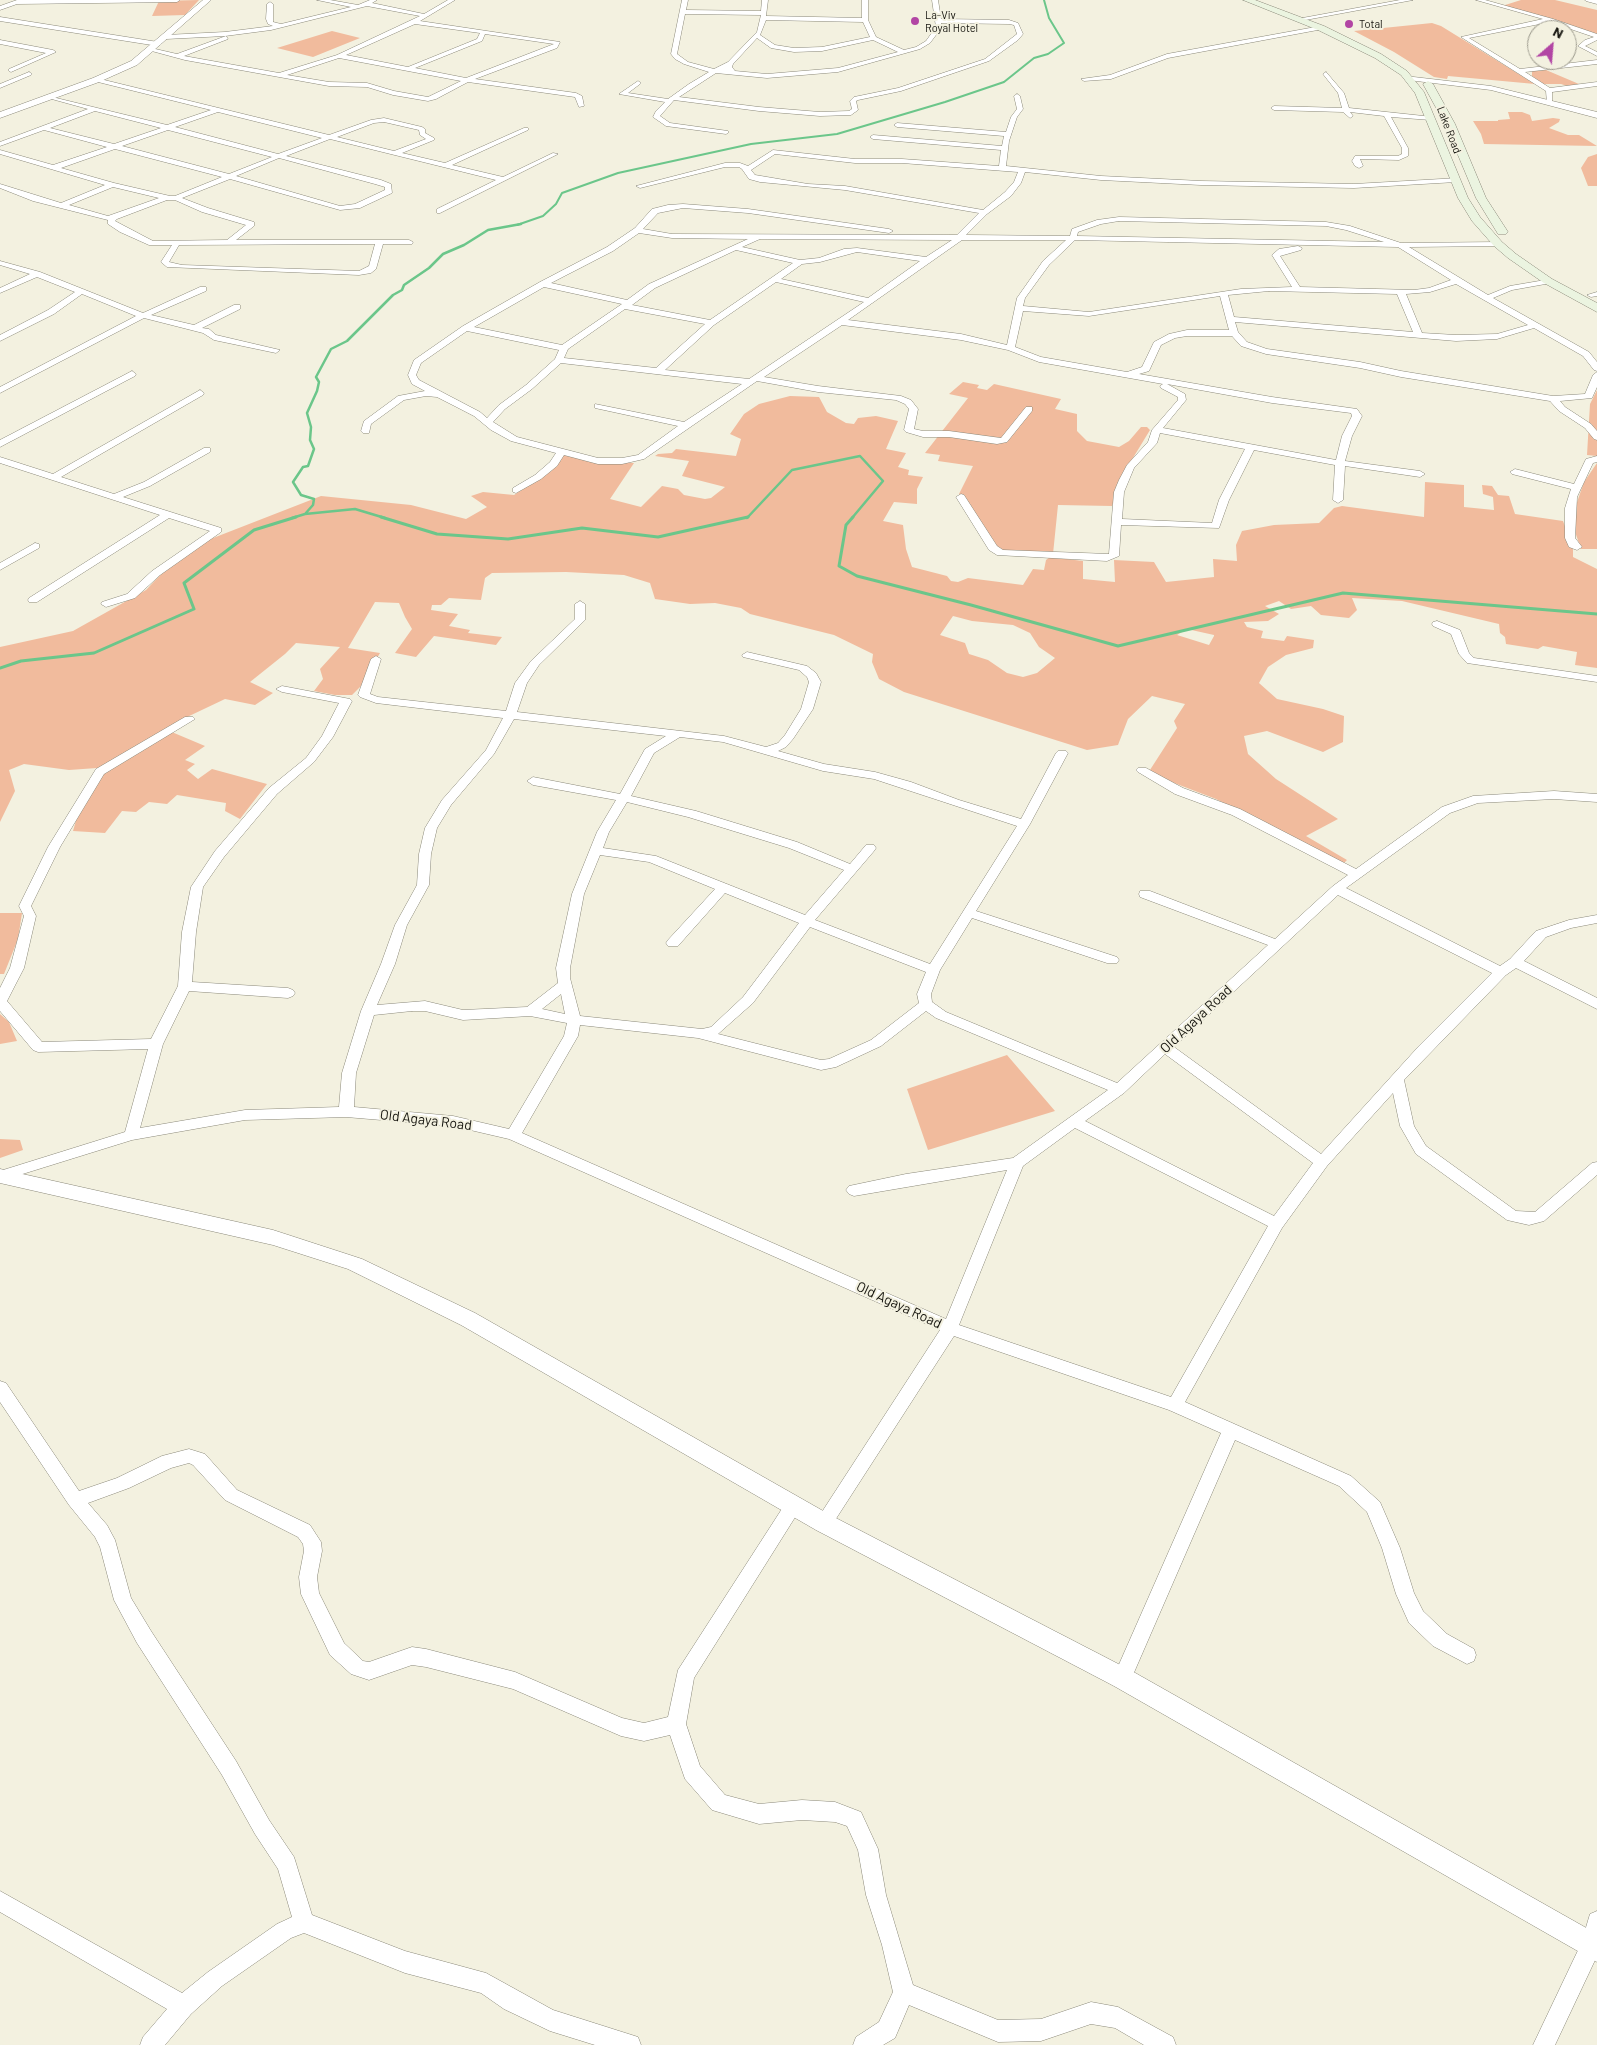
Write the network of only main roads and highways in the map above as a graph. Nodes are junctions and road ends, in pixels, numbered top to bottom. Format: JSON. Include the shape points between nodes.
{"nodes":[{"id":1,"x":1248,"y":0,"type":"edge"},
{"id":2,"x":1258,"y":0,"type":"edge"},
{"id":3,"x":1304,"y":18,"type":"junction"},
{"id":4,"x":1417,"y":80,"type":"junction"},
{"id":5,"x":1595,"y":296,"type":"edge"},
{"id":6,"x":1597,"y":308,"type":"edge"}],
"edges":[{"from":1,"to":3,"type":"main road","name":"Lake Road"},
{"from":2,"to":3,"type":"main road","name":"Lake Road"},
{"from":3,"to":4,"type":"main road","name":"Lake Road"},
{"from":3,"to":4,"type":"main road","name":"Lake Road","via":[[1387,54],[1405,65]]},
{"from":4,"to":5,"type":"main road","name":"Lake Road","via":[[1450,124],[1481,198],[1506,238],[1534,260]]},
{"from":4,"to":6,"type":"main road","name":"Lake Road","via":[[1469,210],[1498,244],[1548,281]]}]}
